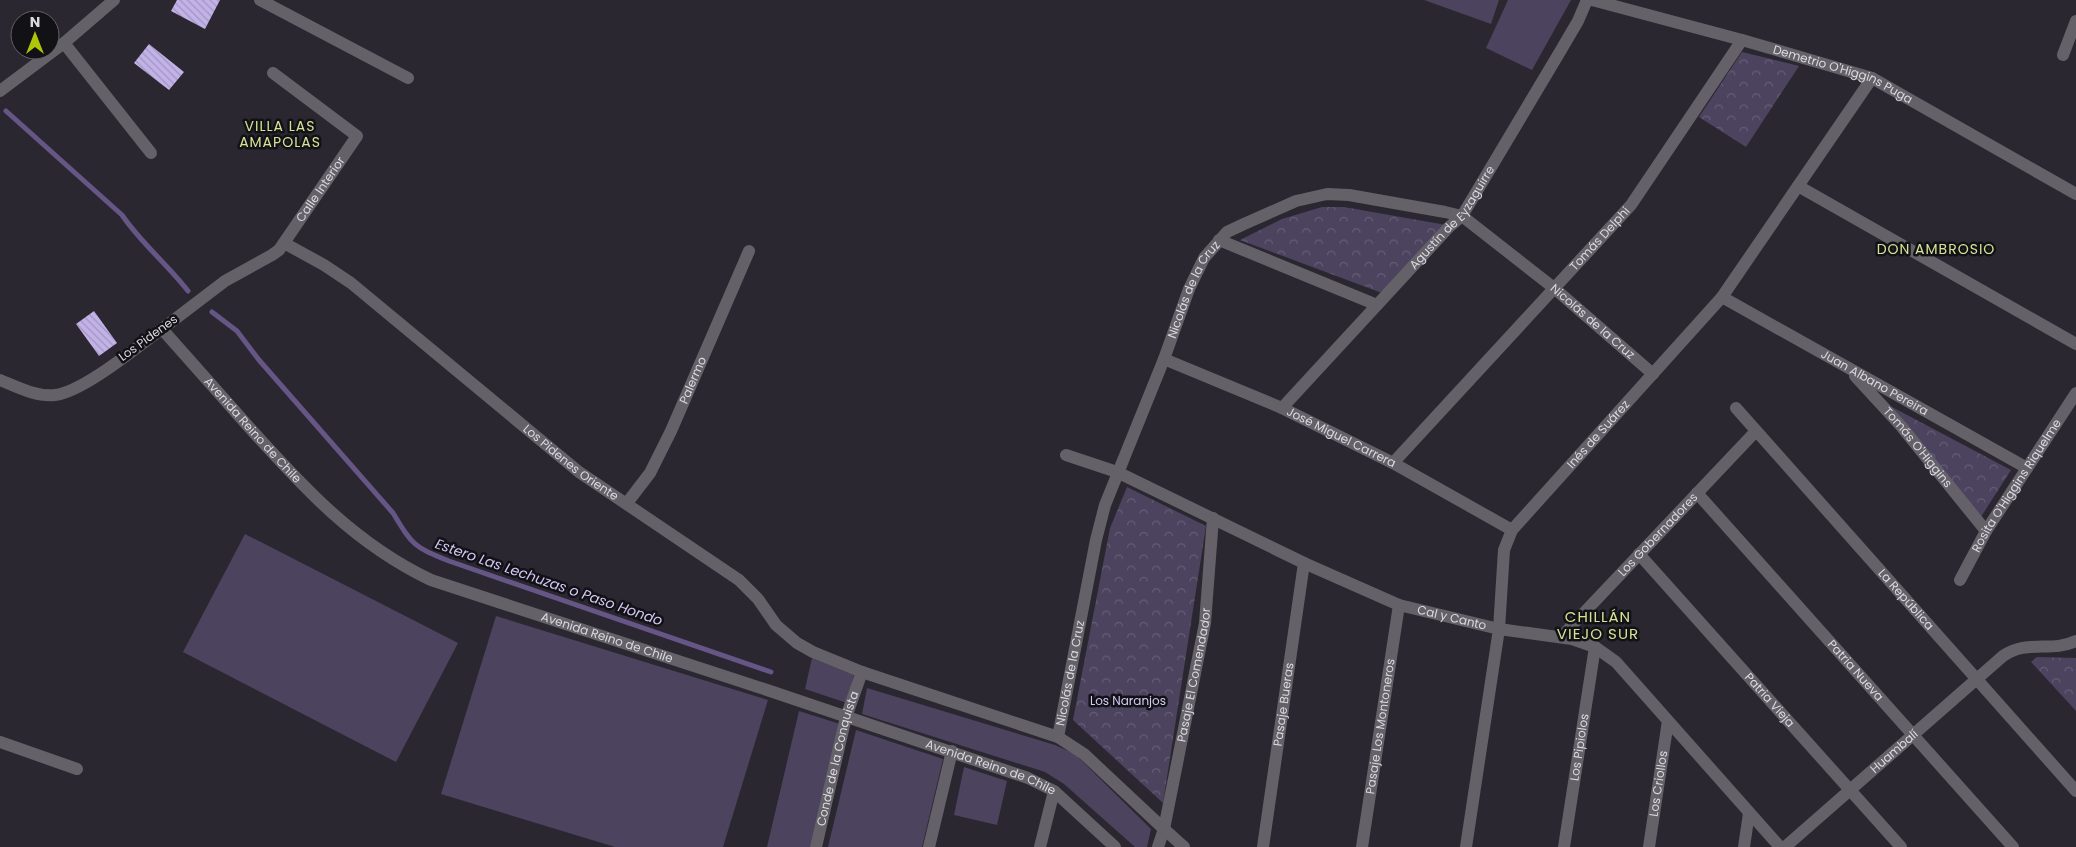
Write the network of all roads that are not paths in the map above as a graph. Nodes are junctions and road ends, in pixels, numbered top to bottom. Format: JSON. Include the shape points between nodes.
{"nodes":[{"id":1,"x":114,"y":0,"type":"edge"},
{"id":2,"x":260,"y":0,"type":"edge"},
{"id":3,"x":1587,"y":0,"type":"edge"},
{"id":4,"x":1592,"y":0,"type":"edge"},
{"id":5,"x":2076,"y":20,"type":"edge"},
{"id":6,"x":1742,"y":40,"type":"junction"},
{"id":7,"x":64,"y":43,"type":"junction"},
{"id":8,"x":2063,"y":54,"type":"dead end"},
{"id":9,"x":272,"y":74,"type":"dead end"},
{"id":10,"x":408,"y":78,"type":"dead end"},
{"id":11,"x":1872,"y":78,"type":"junction"},
{"id":12,"x":0,"y":91,"type":"edge"},
{"id":13,"x":151,"y":153,"type":"dead end"},
{"id":14,"x":1798,"y":186,"type":"junction"},
{"id":15,"x":2076,"y":194,"type":"edge"},
{"id":16,"x":1462,"y":216,"type":"junction"},
{"id":17,"x":1219,"y":240,"type":"junction"},
{"id":18,"x":284,"y":243,"type":"junction"},
{"id":19,"x":749,"y":251,"type":"dead end"},
{"id":20,"x":1554,"y":288,"type":"junction"},
{"id":21,"x":1722,"y":297,"type":"junction"},
{"id":22,"x":1376,"y":305,"type":"junction"},
{"id":23,"x":162,"y":329,"type":"junction"},
{"id":24,"x":2076,"y":344,"type":"edge"},
{"id":25,"x":1164,"y":358,"type":"junction"},
{"id":26,"x":1846,"y":367,"type":"junction"},
{"id":27,"x":1653,"y":374,"type":"junction"},
{"id":28,"x":0,"y":380,"type":"edge"},
{"id":29,"x":2076,"y":393,"type":"edge"},
{"id":30,"x":1282,"y":408,"type":"junction"},
{"id":31,"x":1736,"y":408,"type":"dead end"},
{"id":32,"x":1756,"y":431,"type":"junction"},
{"id":33,"x":1066,"y":454,"type":"dead end"},
{"id":34,"x":1393,"y":463,"type":"junction"},
{"id":35,"x":2027,"y":468,"type":"junction"},
{"id":36,"x":1117,"y":472,"type":"junction"},
{"id":37,"x":1697,"y":493,"type":"junction"},
{"id":38,"x":627,"y":503,"type":"junction"},
{"id":39,"x":1213,"y":518,"type":"junction"},
{"id":40,"x":1512,"y":530,"type":"junction"},
{"id":41,"x":1986,"y":531,"type":"junction"},
{"id":42,"x":1639,"y":554,"type":"junction"},
{"id":43,"x":1304,"y":563,"type":"junction"},
{"id":44,"x":1960,"y":580,"type":"dead end"},
{"id":45,"x":1399,"y":605,"type":"junction"},
{"id":46,"x":1499,"y":629,"type":"junction"},
{"id":47,"x":1561,"y":638,"type":"junction"},
{"id":48,"x":2076,"y":641,"type":"edge"},
{"id":49,"x":1595,"y":647,"type":"junction"},
{"id":50,"x":862,"y":672,"type":"junction"},
{"id":51,"x":1976,"y":679,"type":"junction"},
{"id":52,"x":846,"y":716,"type":"junction"},
{"id":53,"x":1668,"y":721,"type":"junction"},
{"id":54,"x":1913,"y":735,"type":"junction"},
{"id":55,"x":1058,"y":737,"type":"junction"},
{"id":56,"x":0,"y":742,"type":"edge"},
{"id":57,"x":952,"y":751,"type":"junction"},
{"id":58,"x":77,"y":769,"type":"dead end"},
{"id":59,"x":1850,"y":790,"type":"junction"},
{"id":60,"x":1054,"y":791,"type":"junction"},
{"id":61,"x":2076,"y":791,"type":"edge"},
{"id":62,"x":1749,"y":813,"type":"junction"},
{"id":63,"x":1164,"y":828,"type":"junction"},
{"id":64,"x":816,"y":847,"type":"edge"},
{"id":65,"x":929,"y":847,"type":"edge"},
{"id":66,"x":1040,"y":847,"type":"edge"},
{"id":67,"x":1115,"y":847,"type":"edge"},
{"id":68,"x":1158,"y":847,"type":"edge"},
{"id":69,"x":1184,"y":847,"type":"edge"},
{"id":70,"x":1263,"y":847,"type":"edge"},
{"id":71,"x":1362,"y":847,"type":"edge"},
{"id":72,"x":1466,"y":847,"type":"edge"},
{"id":73,"x":1564,"y":847,"type":"edge"},
{"id":74,"x":1649,"y":847,"type":"edge"},
{"id":75,"x":1744,"y":847,"type":"edge"},
{"id":76,"x":1780,"y":847,"type":"edge"},
{"id":77,"x":1784,"y":847,"type":"edge"},
{"id":78,"x":1901,"y":847,"type":"edge"},
{"id":79,"x":2013,"y":847,"type":"edge"}],
"edges":[{"from":1,"to":7,"type":"street"},
{"from":2,"to":10,"type":"street"},
{"from":3,"to":16,"type":"street","name":"Agustín de Eyzaguirre","via":[[1566,43]]},
{"from":4,"to":6,"type":"street","name":"Demetrio O'Higgins Puga"},
{"from":5,"to":8,"type":"street"},
{"from":6,"to":11,"type":"street","name":"Demetrio O'Higgins Puga"},
{"from":6,"to":20,"type":"street","name":"Tomás Delphi","via":[[1630,205]]},
{"from":7,"to":12,"type":"street"},
{"from":7,"to":13,"type":"street"},
{"from":9,"to":18,"type":"street","name":"Calle Interior","via":[[357,136]]},
{"from":11,"to":14,"type":"street","name":"Inés de Suárez"},
{"from":11,"to":15,"type":"street","name":"Demetrio O'Higgins Puga"},
{"from":14,"to":21,"type":"street","name":"Inés de Suárez"},
{"from":14,"to":24,"type":"street"},
{"from":16,"to":17,"type":"street","name":"Nicolás de la Cruz","via":[[1349,195],[1327,194],[1296,201],[1266,213]]},
{"from":16,"to":20,"type":"street","name":"Nicolás de la Cruz"},
{"from":16,"to":22,"type":"street","name":"Agustín de Eyzaguirre"},
{"from":17,"to":22,"type":"street"},
{"from":17,"to":25,"type":"street","name":"Nicolás de la Cruz","via":[[1204,258],[1189,289]]},
{"from":18,"to":23,"type":"street","name":"Los Pidenes","via":[[272,255],[225,281]]},
{"from":18,"to":38,"type":"street","name":"Los Pidenes Oriente","via":[[351,283],[539,441]]},
{"from":19,"to":38,"type":"street","name":"Palermo","via":[[671,432],[650,474]]},
{"from":20,"to":27,"type":"street","name":"Nicolás de la Cruz"},
{"from":20,"to":34,"type":"street","name":"Tomás Delphi"},
{"from":21,"to":26,"type":"street","name":"Juan Albano Pereira"},
{"from":21,"to":27,"type":"street","name":"Inés de Suárez"},
{"from":22,"to":30,"type":"street","name":"Agustín de Eyzaguirre"},
{"from":23,"to":28,"type":"street","name":"Los Pidenes","via":[[87,382],[66,392],[36,394]]},
{"from":23,"to":52,"type":"street","name":"Avenida Reino de Chile","via":[[324,507],[400,566],[431,580]]},
{"from":25,"to":30,"type":"street","name":"José Miguel Carrera"},
{"from":25,"to":36,"type":"street","name":"Nicolás de la Cruz"},
{"from":26,"to":35,"type":"street","name":"Juan Albano Pereira"},
{"from":26,"to":41,"type":"street","name":"Tomás O'Higgins","via":[[1901,426]]},
{"from":27,"to":40,"type":"street","name":"Inés de Suárez"},
{"from":29,"to":35,"type":"street","name":"Rosita O'Higgins Riquelme"},
{"from":30,"to":34,"type":"street","name":"José Miguel Carrera"},
{"from":31,"to":32,"type":"street","name":"La República"},
{"from":32,"to":37,"type":"street","name":"Los Gobernadores"},
{"from":32,"to":51,"type":"street","name":"La República"},
{"from":33,"to":36,"type":"street","name":"Cal y Canto"},
{"from":34,"to":40,"type":"street","name":"José Miguel Carrera"},
{"from":35,"to":41,"type":"street","name":"Rosita O'Higgins Riquelme"},
{"from":36,"to":39,"type":"street","name":"Cal y Canto"},
{"from":36,"to":55,"type":"street","name":"Nicolás de la Cruz","via":[[1096,540]]},
{"from":37,"to":42,"type":"street","name":"Los Gobernadores"},
{"from":37,"to":54,"type":"street","name":"Patria Nueva"},
{"from":38,"to":50,"type":"street","name":"Los Pidenes Oriente","via":[[739,580],[758,599],[776,625],[797,643]]},
{"from":39,"to":43,"type":"street","name":"Cal y Canto"},
{"from":39,"to":63,"type":"street","name":"Pasaje El Comendador","via":[[1205,623]]},
{"from":40,"to":46,"type":"street","name":"Inés de Suárez","via":[[1504,550]]},
{"from":41,"to":44,"type":"street","name":"Rosita O'Higgins Riquelme"},
{"from":42,"to":47,"type":"street","name":"Los Gobernadores"},
{"from":42,"to":59,"type":"street","name":"Patria Vieja"},
{"from":43,"to":45,"type":"street","name":"Cal y Canto"},
{"from":43,"to":70,"type":"street","name":"Pasaje Bueras"},
{"from":45,"to":46,"type":"street","name":"Cal y Canto"},
{"from":45,"to":71,"type":"street","name":"Pasaje Los Montoneros"},
{"from":46,"to":47,"type":"street","name":"Cal y Canto"},
{"from":46,"to":72,"type":"street","name":"Inés de Suárez"},
{"from":47,"to":49,"type":"street","name":"Cal y Canto"},
{"from":48,"to":51,"type":"street","name":"Huambalí","via":[[2059,647],[2020,647],[2003,656]]},
{"from":49,"to":53,"type":"street","name":"Cal y Canto","via":[[1616,662]]},
{"from":49,"to":73,"type":"street","name":"Los Pipiolos"},
{"from":50,"to":52,"type":"street","name":"Conde de la Conquista"},
{"from":50,"to":55,"type":"street"},
{"from":51,"to":54,"type":"street","name":"Huambalí"},
{"from":51,"to":61,"type":"street","name":"La República"},
{"from":52,"to":57,"type":"street","name":"Avenida Reino de Chile"},
{"from":52,"to":64,"type":"street","name":"Conde de la Conquista"},
{"from":53,"to":62,"type":"street","name":"Cal y Canto"},
{"from":53,"to":74,"type":"street","name":"Los Criollos"},
{"from":54,"to":59,"type":"street","name":"Huambalí"},
{"from":54,"to":79,"type":"street","name":"Patria Nueva"},
{"from":55,"to":63,"type":"street","via":[[1084,754]]},
{"from":56,"to":58,"type":"street"},
{"from":57,"to":60,"type":"street","name":"Avenida Reino de Chile","via":[[1028,778]]},
{"from":57,"to":65,"type":"street"},
{"from":59,"to":77,"type":"street","name":"Huambalí"},
{"from":59,"to":78,"type":"street","name":"Patria Vieja"},
{"from":60,"to":66,"type":"street"},
{"from":60,"to":67,"type":"street","name":"Avenida Reino de Chile"},
{"from":62,"to":75,"type":"street"},
{"from":62,"to":76,"type":"street","name":"Cal y Canto"},
{"from":63,"to":68,"type":"street","name":"Pasaje El Comendador"},
{"from":63,"to":69,"type":"street"}]}
